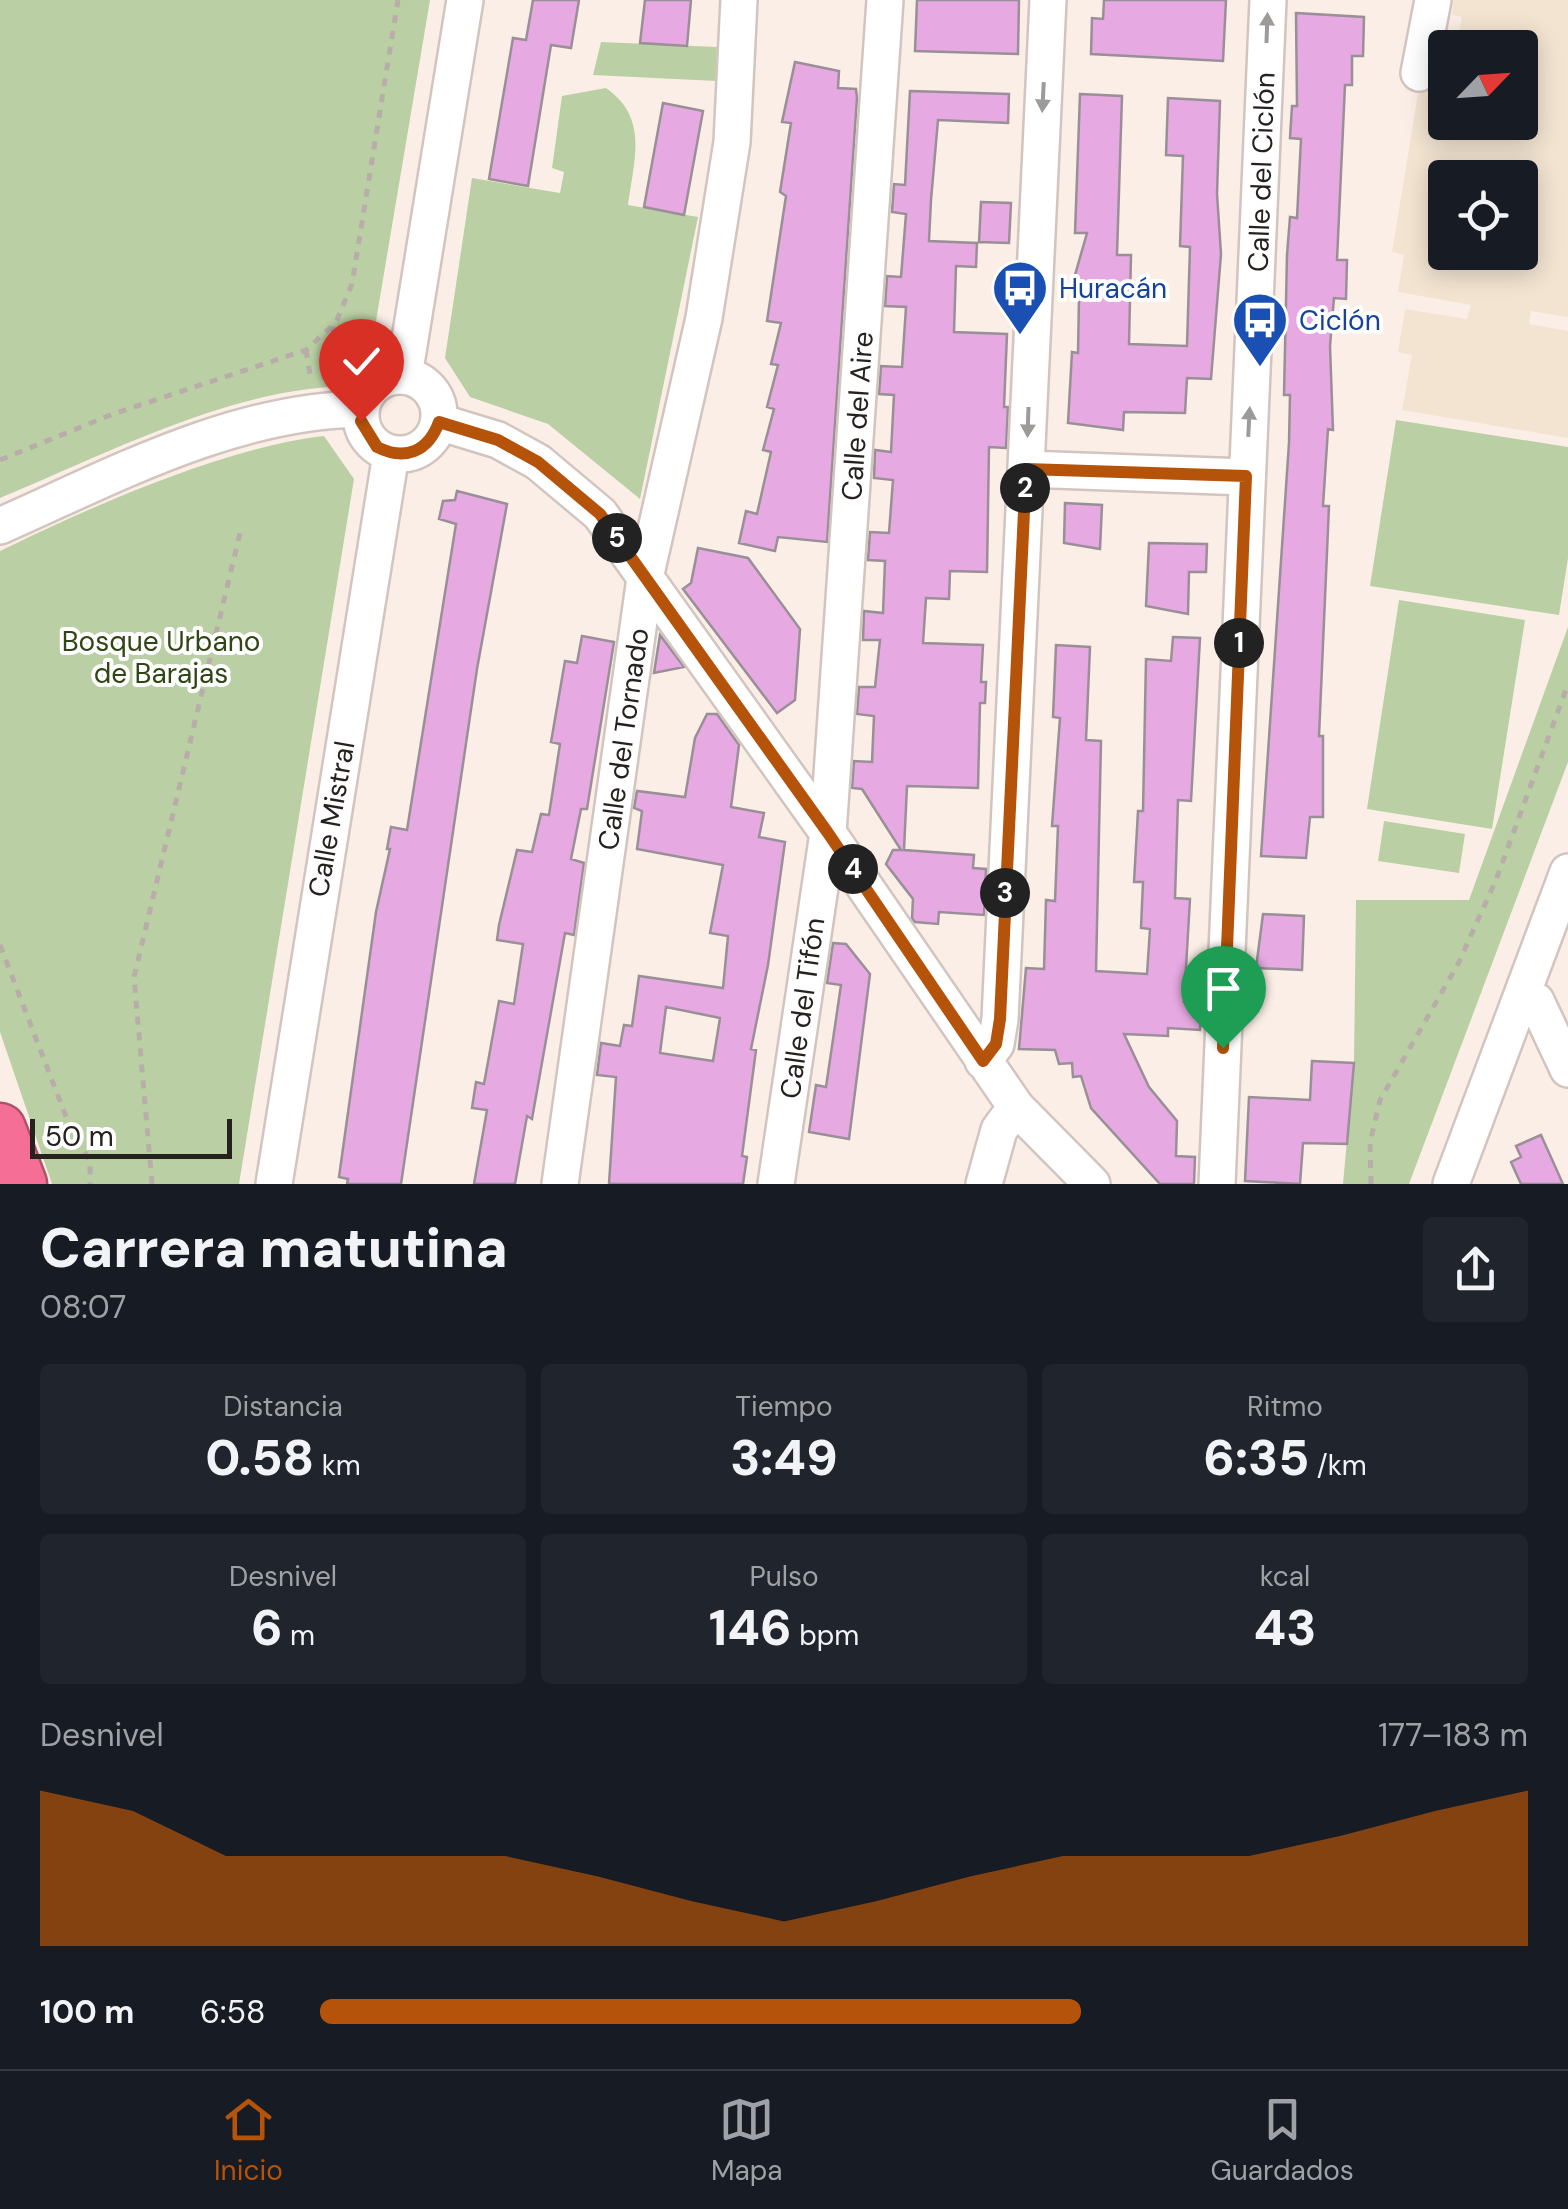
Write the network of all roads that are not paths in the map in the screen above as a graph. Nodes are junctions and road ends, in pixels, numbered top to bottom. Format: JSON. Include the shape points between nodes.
{"nodes":[{"id":1,"x":465,"y":0,"type":"edge"},
{"id":2,"x":739,"y":0,"type":"edge"},
{"id":3,"x":885,"y":0,"type":"edge"},
{"id":4,"x":1048,"y":0,"type":"edge"},
{"id":5,"x":1268,"y":0,"type":"edge"},
{"id":6,"x":1433,"y":0,"type":"edge"},
{"id":7,"x":1419,"y":72,"type":"dead end"},
{"id":8,"x":404,"y":376,"type":"junction"},
{"id":9,"x":361,"y":408,"type":"junction"},
{"id":10,"x":439,"y":422,"type":"junction"},
{"id":11,"x":390,"y":454,"type":"junction"},
{"id":12,"x":1026,"y":469,"type":"junction"},
{"id":13,"x":1246,"y":476,"type":"junction"},
{"id":14,"x":0,"y":526,"type":"edge"},
{"id":15,"x":645,"y":578,"type":"junction"},
{"id":16,"x":828,"y":833,"type":"junction"},
{"id":17,"x":1568,"y":872,"type":"edge"},
{"id":18,"x":1522,"y":995,"type":"junction"},
{"id":19,"x":983,"y":1061,"type":"junction"},
{"id":20,"x":1568,"y":1070,"type":"edge"},
{"id":21,"x":1016,"y":1107,"type":"junction"},
{"id":22,"x":0,"y":1129,"type":"edge"},
{"id":23,"x":22,"y":1184,"type":"edge"},
{"id":24,"x":274,"y":1184,"type":"edge"},
{"id":25,"x":560,"y":1184,"type":"edge"},
{"id":26,"x":776,"y":1184,"type":"edge"},
{"id":27,"x":984,"y":1184,"type":"edge"},
{"id":28,"x":1092,"y":1184,"type":"edge"},
{"id":29,"x":1217,"y":1184,"type":"edge"},
{"id":30,"x":1451,"y":1184,"type":"edge"}],
"edges":[{"from":1,"to":8,"type":"street"},
{"from":2,"to":15,"type":"street","name":"Calle del Tornado","via":[[732,142],[704,318]]},
{"from":3,"to":16,"type":"street","name":"Calle del Aire"},
{"from":4,"to":12,"type":"street","one_way":true},
{"from":13,"to":5,"type":"street","name":"Calle del Ciclón","one_way":true},
{"from":6,"to":7,"type":"street"},
{"from":8,"to":9,"type":"street","via":[[378,382]]},
{"from":8,"to":10,"type":"street","via":[[431,392]]},
{"from":9,"to":11,"type":"street","via":[[366,436]]},
{"from":9,"to":14,"type":"street","via":[[314,410],[176,448]]},
{"from":10,"to":11,"type":"street","via":[[427,444]]},
{"from":10,"to":15,"type":"street","via":[[498,440],[538,462],[600,514]]},
{"from":11,"to":24,"type":"street","name":"Calle Mistral"},
{"from":12,"to":13,"type":"street"},
{"from":12,"to":19,"type":"street","via":[[1000,1019],[996,1044]]},
{"from":13,"to":29,"type":"street","name":"Calle del Ciclón"},
{"from":15,"to":16,"type":"street"},
{"from":15,"to":25,"type":"street","name":"Calle del Tornado"},
{"from":16,"to":19,"type":"street"},
{"from":16,"to":26,"type":"street","name":"Calle del Tifón"},
{"from":17,"to":18,"type":"street"},
{"from":18,"to":20,"type":"street","via":[[1536,1002]]},
{"from":18,"to":30,"type":"street"},
{"from":19,"to":21,"type":"street"},
{"from":21,"to":27,"type":"street","via":[[999,1130]]},
{"from":21,"to":28,"type":"street"},
{"from":22,"to":23,"type":"highway"}]}
